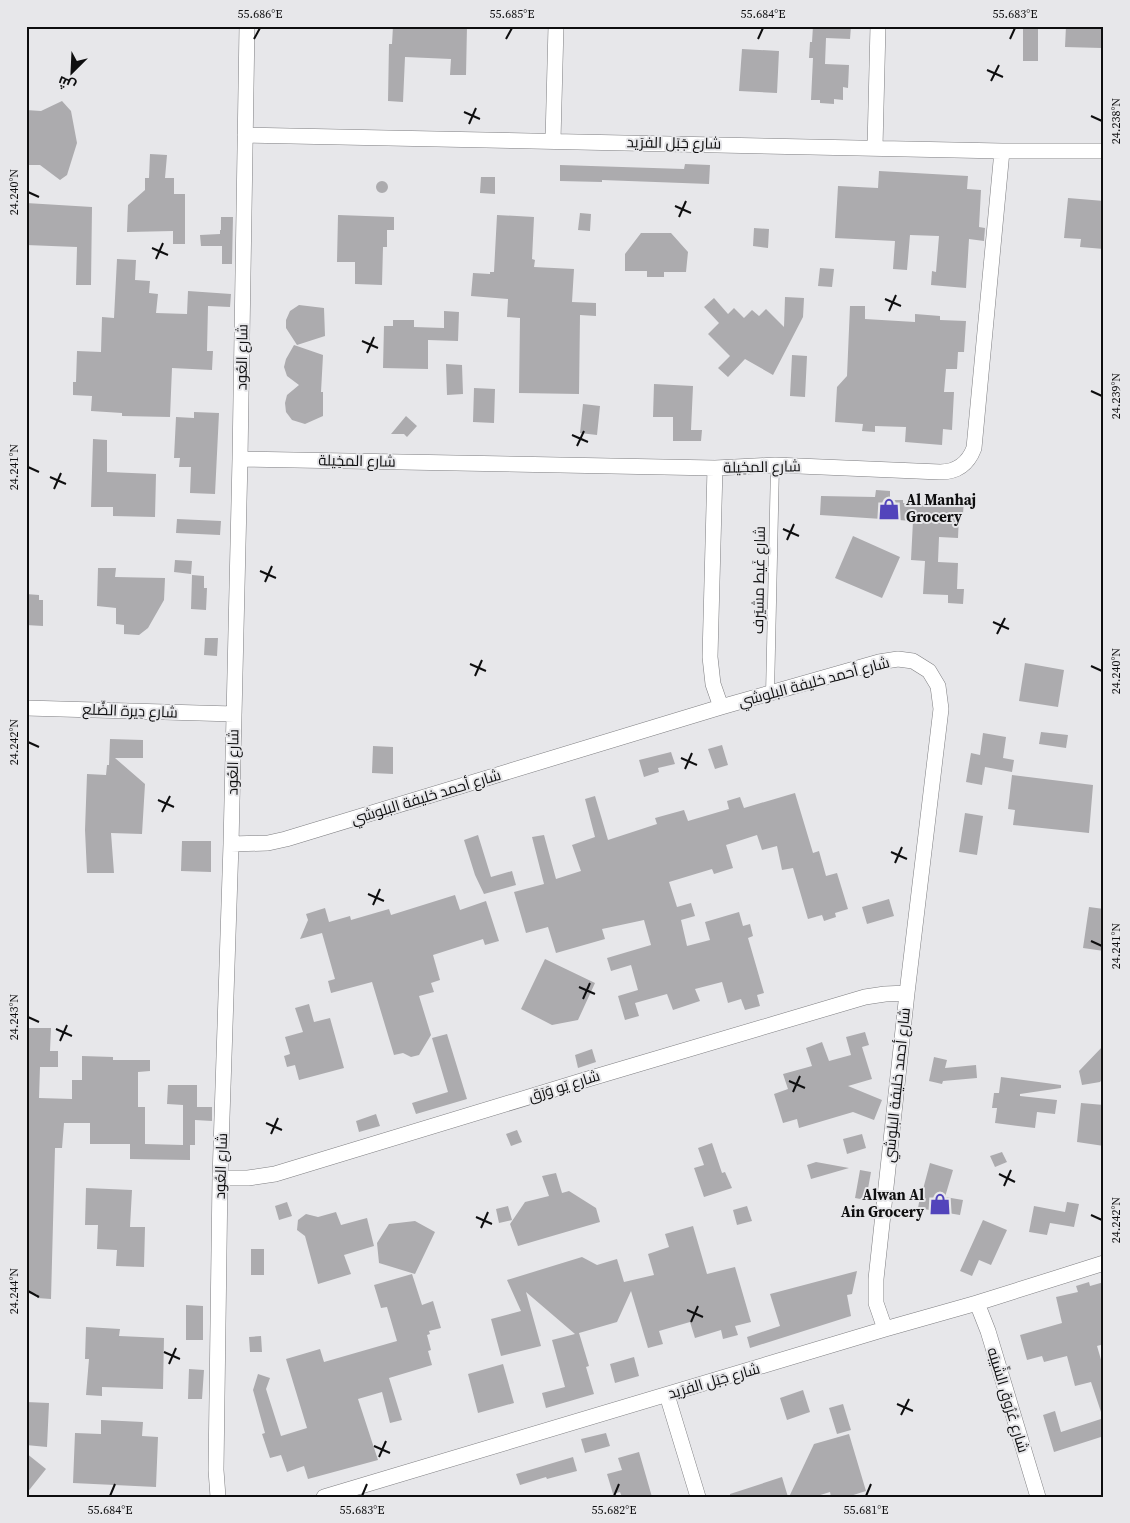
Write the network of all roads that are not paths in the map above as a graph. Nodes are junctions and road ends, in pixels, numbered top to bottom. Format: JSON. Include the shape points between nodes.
{"nodes":[{"id":1,"x":247,"y":26,"type":"edge"},
{"id":2,"x":556,"y":26,"type":"edge"},
{"id":3,"x":878,"y":26,"type":"edge"},
{"id":4,"x":245,"y":135,"type":"junction"},
{"id":5,"x":553,"y":140,"type":"junction"},
{"id":6,"x":875,"y":147,"type":"junction"},
{"id":7,"x":1002,"y":151,"type":"junction"},
{"id":8,"x":1104,"y":151,"type":"edge"},
{"id":9,"x":240,"y":459,"type":"junction"},
{"id":10,"x":775,"y":465,"type":"junction"},
{"id":11,"x":715,"y":468,"type":"junction"},
{"id":12,"x":770,"y":694,"type":"junction"},
{"id":13,"x":721,"y":707,"type":"junction"},
{"id":14,"x":26,"y":708,"type":"edge"},
{"id":15,"x":234,"y":714,"type":"junction"},
{"id":16,"x":231,"y":844,"type":"junction"},
{"id":17,"x":907,"y":993,"type":"junction"},
{"id":18,"x":220,"y":1178,"type":"junction"},
{"id":19,"x":1104,"y":1263,"type":"edge"},
{"id":20,"x":977,"y":1303,"type":"junction"},
{"id":21,"x":885,"y":1329,"type":"junction"},
{"id":22,"x":667,"y":1394,"type":"junction"},
{"id":23,"x":359,"y":1492,"type":"edge"},
{"id":24,"x":218,"y":1497,"type":"edge"},
{"id":25,"x":324,"y":1497,"type":"edge"},
{"id":26,"x":698,"y":1497,"type":"edge"},
{"id":27,"x":1038,"y":1497,"type":"edge"}],
"edges":[{"from":1,"to":4,"type":"street","name":"شارع العُود"},
{"from":2,"to":5,"type":"street"},
{"from":3,"to":6,"type":"street"},
{"from":4,"to":5,"type":"street","name":"شارع جَبَل الفرَيد"},
{"from":4,"to":9,"type":"street","name":"شارع العُود"},
{"from":5,"to":6,"type":"street","name":"شارع جَبَل الفرَيد"},
{"from":6,"to":7,"type":"street","name":"شارع جَبَل الفرَيد"},
{"from":7,"to":8,"type":"street","name":"شارع جَبَل الفرَيد"},
{"from":7,"to":10,"type":"street","name":"شارع المخِيلة","via":[[971,456],[958,469],[949,472]]},
{"from":9,"to":11,"type":"street","name":"شارع المخِيلة"},
{"from":9,"to":15,"type":"street","name":"شارع العُود"},
{"from":10,"to":11,"type":"street","name":"شارع المخِيلة"},
{"from":10,"to":12,"type":"lane","name":"شارع غَيط مشيَرف"},
{"from":11,"to":13,"type":"street","via":[[710,657],[713,684]]},
{"from":12,"to":13,"type":"street","name":"شارع أحمد خليفة البلوشي"},
{"from":12,"to":17,"type":"street","name":"شارع أحمد خليفة البلوشي","via":[[866,665],[898,659],[913,661],[929,671],[938,686],[941,709]]},
{"from":13,"to":16,"type":"street","name":"شارع أحمد خليفة البلوشي","via":[[286,839]]},
{"from":14,"to":15,"type":"street","name":"شارع دِيرة الضِّلع"},
{"from":15,"to":16,"type":"street","name":"شارع العُود"},
{"from":16,"to":18,"type":"street","name":"شارع العُود"},
{"from":17,"to":18,"type":"street","name":"شارع يَو وَرَق","via":[[865,997],[275,1174]]},
{"from":17,"to":21,"type":"street","name":"شارع أحمد خليفة البلوشي","via":[[876,1280],[876,1303]]},
{"from":18,"to":24,"type":"street","name":"شارع العُود"},
{"from":19,"to":20,"type":"street","name":"شارع جَبَل الفرَيد"},
{"from":20,"to":21,"type":"street","name":"شارع جَبَل الفرَيد"},
{"from":20,"to":27,"type":"street","name":"شارع عُرُوق الشِّيبَه"},
{"from":21,"to":22,"type":"street","name":"شارع جَبَل الفرَيد"},
{"from":22,"to":23,"type":"street","name":"شارع جَبَل الفرَيد"},
{"from":22,"to":26,"type":"street"},
{"from":23,"to":25,"type":"street","name":"شارع جَبَل الفرَيد"}]}
